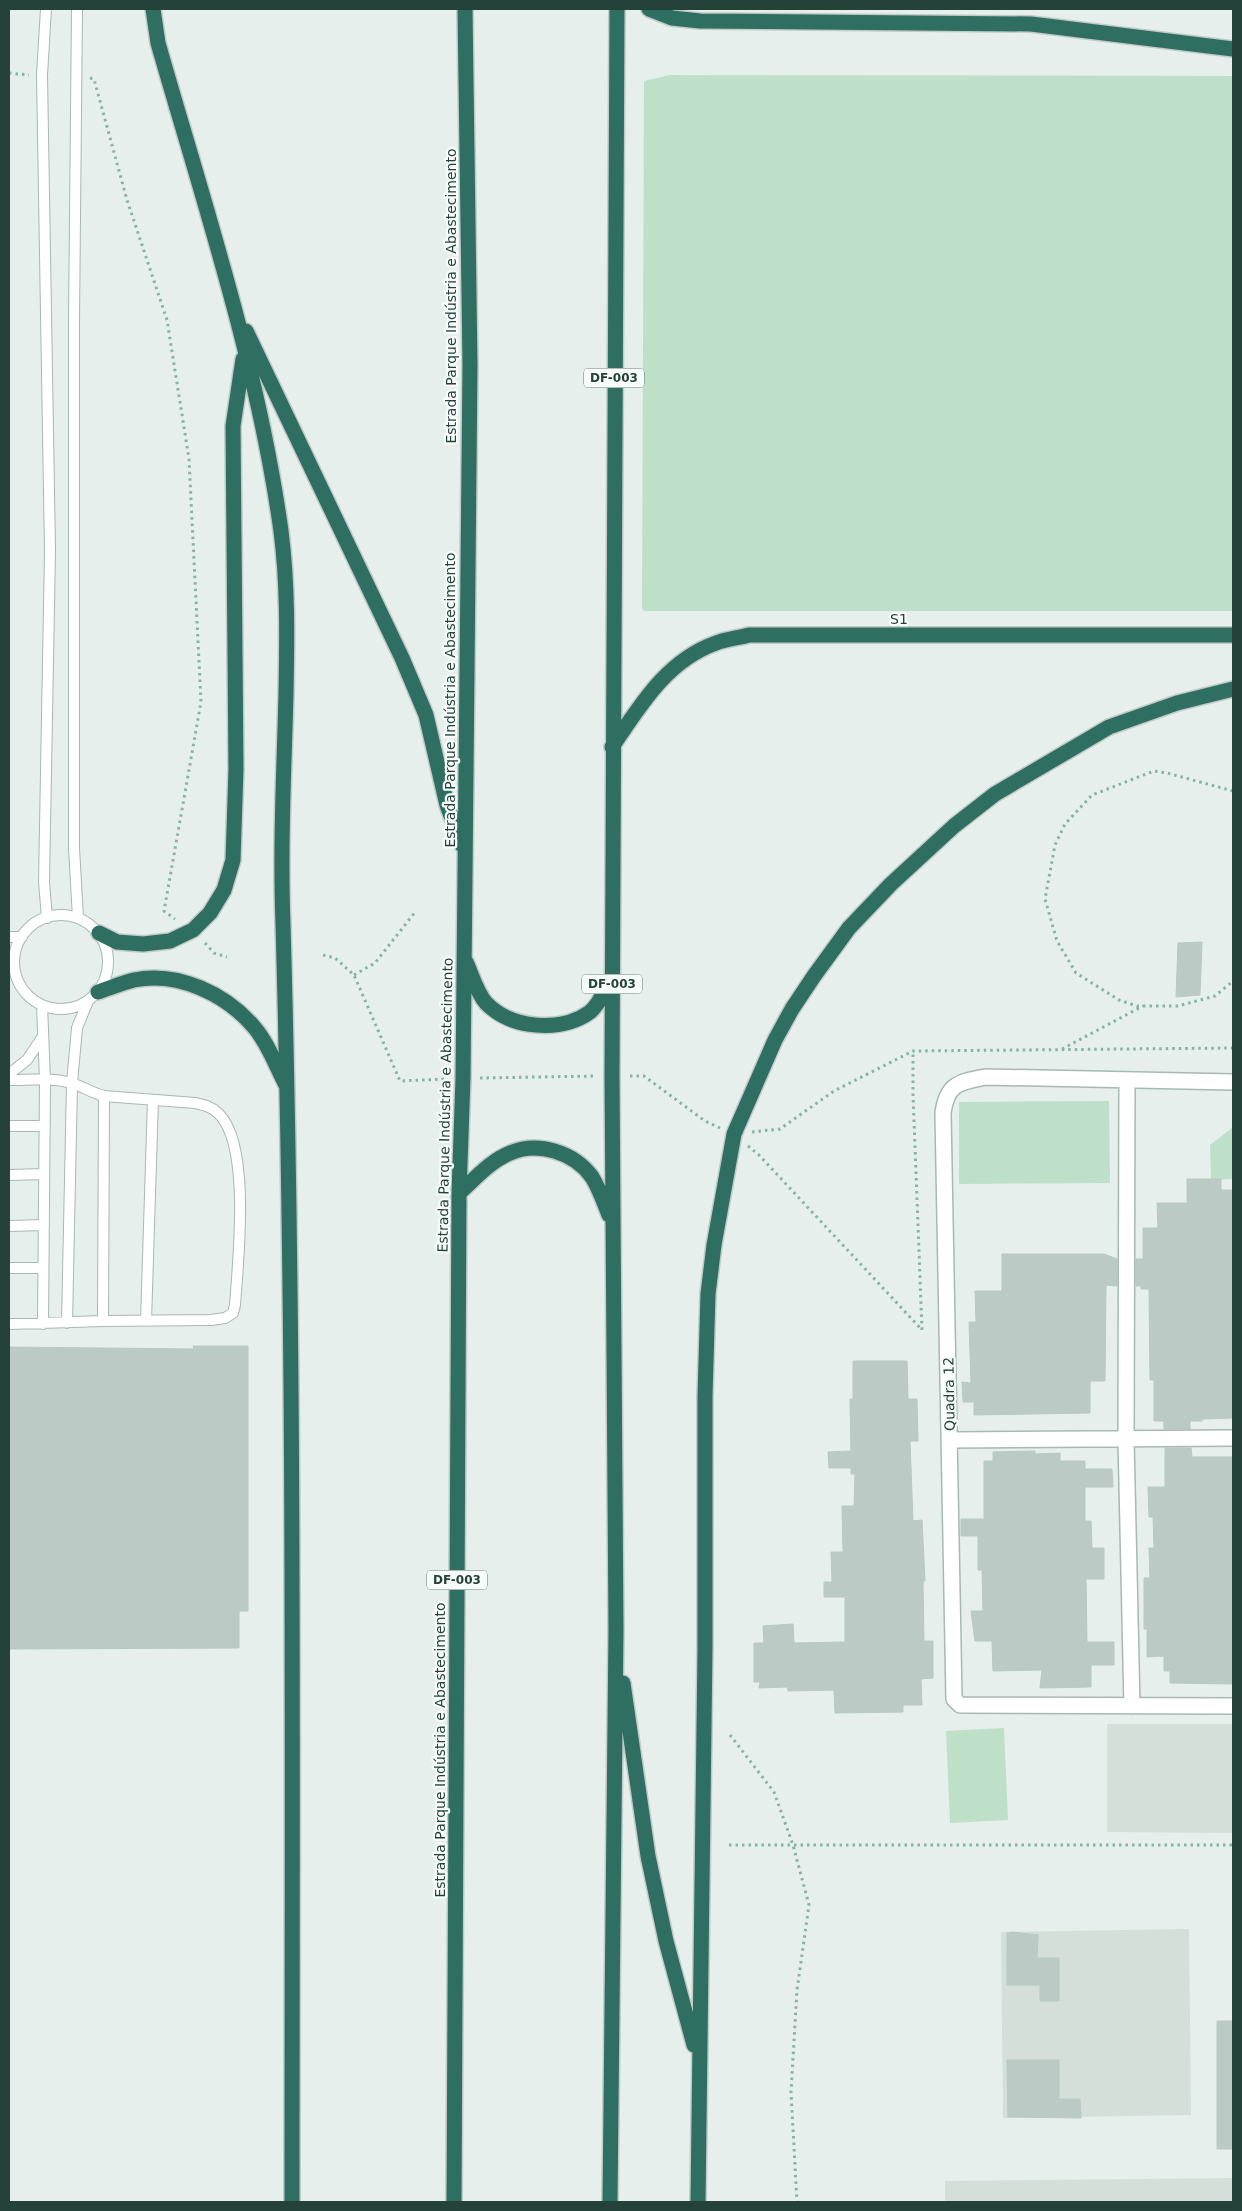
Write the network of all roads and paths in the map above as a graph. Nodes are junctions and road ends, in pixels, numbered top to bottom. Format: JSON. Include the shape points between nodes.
{"nodes":[{"id":1,"x":46,"y":9,"type":"edge"},
{"id":2,"x":77,"y":9,"type":"edge"},
{"id":3,"x":153,"y":9,"type":"edge"},
{"id":4,"x":465,"y":9,"type":"edge"},
{"id":5,"x":616,"y":9,"type":"edge"},
{"id":6,"x":649,"y":9,"type":"edge"},
{"id":7,"x":1233,"y":49,"type":"edge"},
{"id":8,"x":9,"y":73,"type":"edge"},
{"id":9,"x":42,"y":75,"type":"junction"},
{"id":10,"x":76,"y":76,"type":"junction"},
{"id":11,"x":233,"y":305,"type":"junction"},
{"id":12,"x":244,"y":350,"type":"junction"},
{"id":13,"x":1233,"y":635,"type":"edge"},
{"id":14,"x":1233,"y":689,"type":"edge"},
{"id":15,"x":612,"y":747,"type":"junction"},
{"id":16,"x":1233,"y":791,"type":"edge"},
{"id":17,"x":466,"y":854,"type":"junction"},
{"id":18,"x":416,"y":911,"type":"dead end"},
{"id":19,"x":47,"y":918,"type":"junction"},
{"id":20,"x":78,"y":918,"type":"junction"},
{"id":21,"x":193,"y":930,"type":"junction"},
{"id":22,"x":99,"y":934,"type":"junction"},
{"id":23,"x":9,"y":937,"type":"edge"},
{"id":24,"x":20,"y":939,"type":"junction"},
{"id":25,"x":9,"y":947,"type":"edge"},
{"id":26,"x":227,"y":957,"type":"dead end"},
{"id":27,"x":464,"y":958,"type":"junction"},
{"id":28,"x":354,"y":975,"type":"dead end"},
{"id":29,"x":612,"y":977,"type":"junction"},
{"id":30,"x":1233,"y":981,"type":"edge"},
{"id":31,"x":93,"y":997,"type":"junction"},
{"id":32,"x":42,"y":1005,"type":"junction"},
{"id":33,"x":1144,"y":1006,"type":"junction"},
{"id":34,"x":43,"y":1036,"type":"junction"},
{"id":35,"x":1233,"y":1048,"type":"edge"},
{"id":36,"x":1062,"y":1049,"type":"junction"},
{"id":37,"x":9,"y":1074,"type":"edge"},
{"id":38,"x":9,"y":1080,"type":"edge"},
{"id":39,"x":45,"y":1080,"type":"junction"},
{"id":40,"x":1127,"y":1081,"type":"junction"},
{"id":41,"x":1233,"y":1082,"type":"edge"},
{"id":42,"x":72,"y":1083,"type":"junction"},
{"id":43,"x":288,"y":1088,"type":"junction"},
{"id":44,"x":104,"y":1096,"type":"junction"},
{"id":45,"x":153,"y":1100,"type":"junction"},
{"id":46,"x":9,"y":1126,"type":"edge"},
{"id":47,"x":45,"y":1126,"type":"junction"},
{"id":48,"x":734,"y":1134,"type":"junction"},
{"id":49,"x":44,"y":1174,"type":"junction"},
{"id":50,"x":9,"y":1175,"type":"edge"},
{"id":51,"x":459,"y":1193,"type":"junction"},
{"id":52,"x":612,"y":1221,"type":"junction"},
{"id":53,"x":44,"y":1225,"type":"junction"},
{"id":54,"x":9,"y":1226,"type":"edge"},
{"id":55,"x":9,"y":1268,"type":"edge"},
{"id":56,"x":43,"y":1268,"type":"junction"},
{"id":57,"x":103,"y":1321,"type":"junction"},
{"id":58,"x":146,"y":1321,"type":"junction"},
{"id":59,"x":68,"y":1323,"type":"junction"},
{"id":60,"x":9,"y":1324,"type":"edge"},
{"id":61,"x":43,"y":1324,"type":"junction"},
{"id":62,"x":1233,"y":1438,"type":"edge"},
{"id":63,"x":1126,"y":1439,"type":"junction"},
{"id":64,"x":950,"y":1440,"type":"junction"},
{"id":65,"x":616,"y":1628,"type":"junction"},
{"id":66,"x":1132,"y":1706,"type":"junction"},
{"id":67,"x":1233,"y":1706,"type":"edge"},
{"id":68,"x":730,"y":1735,"type":"dead end"},
{"id":69,"x":729,"y":1845,"type":"dead end"},
{"id":70,"x":793,"y":1845,"type":"junction"},
{"id":71,"x":1233,"y":1845,"type":"edge"},
{"id":72,"x":699,"y":2064,"type":"junction"},
{"id":73,"x":292,"y":2202,"type":"edge"},
{"id":74,"x":454,"y":2202,"type":"edge"},
{"id":75,"x":610,"y":2202,"type":"edge"},
{"id":76,"x":698,"y":2202,"type":"edge"},
{"id":77,"x":797,"y":2202,"type":"edge"}],
"edges":[{"from":1,"to":9,"type":"lane"},
{"from":2,"to":10,"type":"lane"},
{"from":3,"to":11,"type":"highway","via":[[158,43]]},
{"from":4,"to":17,"type":"highway","name":"Estrada Parque Indústria e Abastecimento","number":"DF-003","via":[[470,365]]},
{"from":5,"to":15,"type":"highway","number":"DF-003"},
{"from":6,"to":7,"type":"highway","via":[[672,18],[700,21],[1031,24]]},
{"from":8,"to":9,"type":"path"},
{"from":9,"to":19,"type":"lane","via":[[50,551],[44,882]]},
{"from":10,"to":20,"type":"lane","via":[[74,848]]},
{"from":10,"to":21,"type":"path","via":[[94,79],[127,200],[167,320],[189,459],[201,702],[164,911]]},
{"from":11,"to":12,"type":"highway"},
{"from":11,"to":17,"type":"highway","via":[[402,658],[426,715],[447,805]]},
{"from":12,"to":21,"type":"highway","via":[[233,426],[236,769],[233,860],[224,890],[210,913]]},
{"from":12,"to":43,"type":"highway","via":[[280,528],[288,607],[282,885]]},
{"from":13,"to":15,"type":"highway","name":"S1","via":[[749,635],[716,643],[672,668],[650,691]]},
{"from":14,"to":48,"type":"highway","via":[[1177,703],[1109,727],[994,794],[954,826],[891,884],[837,944],[792,1009]]},
{"from":15,"to":29,"type":"highway","number":"DF-003"},
{"from":16,"to":33,"type":"path","via":[[1154,771],[1092,795],[1065,824],[1055,845],[1045,899],[1057,941],[1076,973],[1119,1000]]},
{"from":17,"to":27,"type":"highway","name":"Estrada Parque Indústria e Abastecimento","number":"DF-003"},
{"from":18,"to":28,"type":"path","via":[[375,963]]},
{"from":19,"to":20,"type":"lane","via":[[65,915]]},
{"from":19,"to":24,"type":"lane","via":[[26,931]]},
{"from":20,"to":22,"type":"lane"},
{"from":21,"to":22,"type":"highway","via":[[170,941],[143,944],[117,942]]},
{"from":21,"to":26,"type":"path","via":[[214,953]]},
{"from":22,"to":31,"type":"lane","via":[[106,944],[108,970],[105,982]]},
{"from":23,"to":24,"type":"lane"},
{"from":24,"to":25,"type":"lane"},
{"from":24,"to":32,"type":"lane","via":[[15,953],[17,978],[31,999]]},
{"from":27,"to":29,"type":"highway","via":[[485,1002],[512,1021],[529,1024],[571,1022],[591,1012]]},
{"from":27,"to":51,"type":"highway","name":"Estrada Parque Indústria e Abastecimento","number":"DF-003"},
{"from":29,"to":52,"type":"highway","number":"DF-003"},
{"from":30,"to":33,"type":"path","via":[[1215,996],[1178,1006]]},
{"from":31,"to":32,"type":"lane","via":[[72,1008],[54,1009]]},
{"from":31,"to":42,"type":"lane","via":[[77,1028]]},
{"from":31,"to":43,"type":"highway","via":[[134,980],[150,978],[198,986],[226,1002],[255,1028]]},
{"from":32,"to":34,"type":"lane"},
{"from":33,"to":36,"type":"path"},
{"from":34,"to":37,"type":"lane","via":[[27,1060]]},
{"from":34,"to":39,"type":"lane"},
{"from":35,"to":36,"type":"path"},
{"from":36,"to":48,"type":"path","via":[[913,1051],[922,1330],[759,1154]]},
{"from":38,"to":39,"type":"lane"},
{"from":39,"to":42,"type":"lane"},
{"from":39,"to":47,"type":"lane"},
{"from":40,"to":41,"type":"street","name":"Quadra 12"},
{"from":40,"to":63,"type":"street"},
{"from":40,"to":64,"type":"street","name":"Quadra 12","via":[[986,1078],[961,1081],[944,1100]]},
{"from":42,"to":44,"type":"lane"},
{"from":42,"to":59,"type":"lane"},
{"from":43,"to":73,"type":"highway"},
{"from":44,"to":45,"type":"lane"},
{"from":44,"to":57,"type":"lane"},
{"from":45,"to":58,"type":"lane"},
{"from":45,"to":58,"type":"lane","via":[[209,1106],[225,1122],[235,1146],[240,1217],[233,1313],[211,1320]]},
{"from":46,"to":47,"type":"lane"},
{"from":47,"to":49,"type":"lane"},
{"from":48,"to":72,"type":"highway","via":[[714,1245],[708,1303]]},
{"from":49,"to":50,"type":"lane"},
{"from":49,"to":53,"type":"lane"},
{"from":51,"to":52,"type":"highway","via":[[510,1153],[526,1149],[552,1150],[570,1157],[592,1177]]},
{"from":51,"to":74,"type":"highway","name":"Estrada Parque Indústria e Abastecimento","number":"DF-003"},
{"from":52,"to":65,"type":"highway","number":"DF-003"},
{"from":53,"to":54,"type":"lane"},
{"from":53,"to":56,"type":"lane"},
{"from":55,"to":56,"type":"lane"},
{"from":56,"to":61,"type":"lane"},
{"from":57,"to":58,"type":"lane"},
{"from":57,"to":59,"type":"lane"},
{"from":59,"to":61,"type":"lane"},
{"from":60,"to":61,"type":"lane"},
{"from":62,"to":63,"type":"street"},
{"from":63,"to":64,"type":"street"},
{"from":63,"to":66,"type":"street"},
{"from":64,"to":66,"type":"street","name":"Quadra 12","via":[[954,1699],[960,1705]]},
{"from":65,"to":72,"type":"highway","via":[[648,1856],[666,1941]]},
{"from":65,"to":75,"type":"highway","number":"DF-003"},
{"from":66,"to":67,"type":"street","name":"Quadra 12"},
{"from":68,"to":70,"type":"path","via":[[774,1792]]},
{"from":69,"to":70,"type":"path"},
{"from":70,"to":71,"type":"path"},
{"from":70,"to":77,"type":"path","via":[[809,1906],[797,1990],[791,2092]]},
{"from":72,"to":76,"type":"highway"}]}
